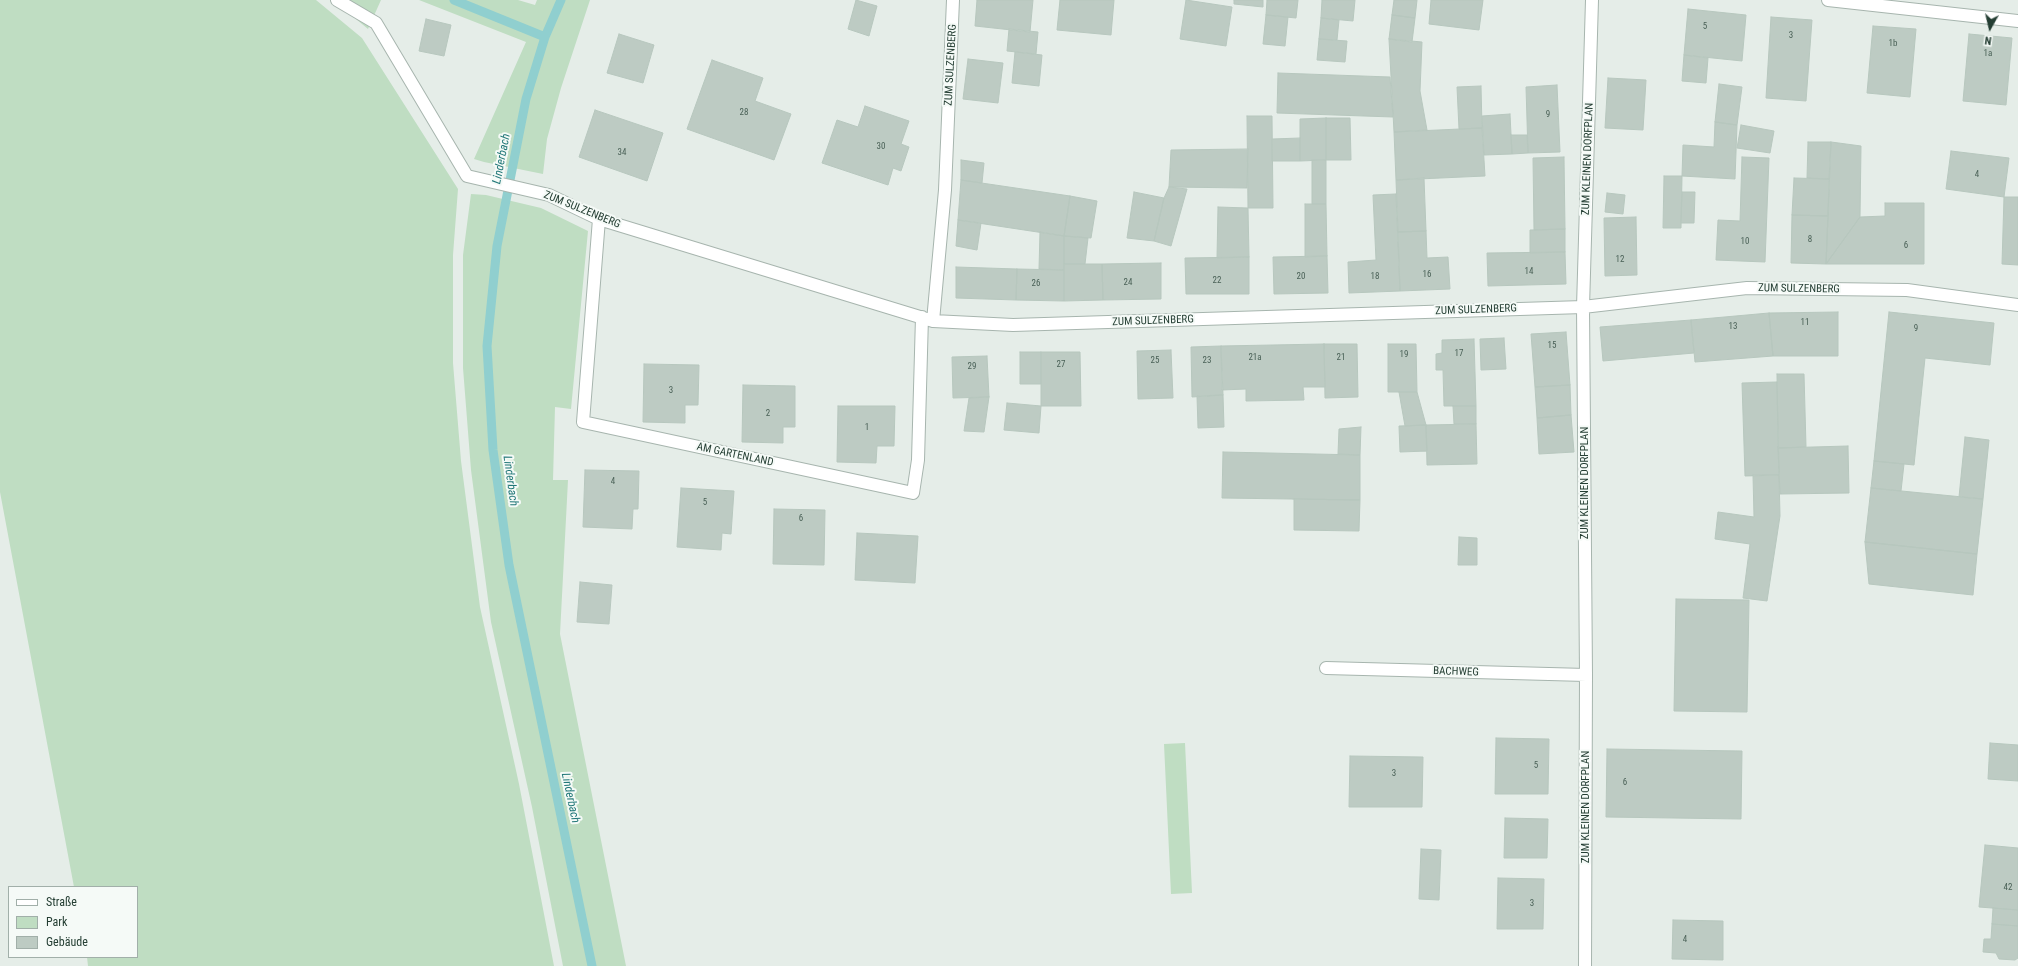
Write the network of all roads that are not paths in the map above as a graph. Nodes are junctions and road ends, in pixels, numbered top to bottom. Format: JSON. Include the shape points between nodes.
{"nodes":[{"id":1,"x":337,"y":0,"type":"edge"},
{"id":2,"x":953,"y":0,"type":"edge"},
{"id":3,"x":1592,"y":0,"type":"edge"},
{"id":4,"x":1828,"y":0,"type":"edge"},
{"id":5,"x":2018,"y":21,"type":"edge"},
{"id":6,"x":599,"y":219,"type":"junction"},
{"id":7,"x":2018,"y":305,"type":"edge"},
{"id":8,"x":1583,"y":307,"type":"junction"},
{"id":9,"x":928,"y":319,"type":"junction"},
{"id":10,"x":1326,"y":668,"type":"dead end"},
{"id":11,"x":1586,"y":675,"type":"junction"},
{"id":12,"x":1585,"y":966,"type":"edge"}],
"edges":[{"from":1,"to":6,"type":"street","name":"ZUM SULZENBERG","via":[[376,23],[467,176],[549,195]]},
{"from":2,"to":9,"type":"street","name":"ZUM SULZENBERG","via":[[945,190]]},
{"from":3,"to":8,"type":"street","name":"ZUM KLEINEN DORFPLAN"},
{"from":4,"to":5,"type":"street"},
{"from":6,"to":9,"type":"street","name":"ZUM SULZENBERG"},
{"from":6,"to":9,"type":"street","name":"AM GARTENLAND","via":[[583,422],[913,494],[918,460]]},
{"from":7,"to":8,"type":"street","name":"ZUM SULZENBERG","via":[[1906,290],[1747,288]]},
{"from":8,"to":9,"type":"street","name":"ZUM SULZENBERG","via":[[1013,325]]},
{"from":8,"to":11,"type":"street","name":"ZUM KLEINEN DORFPLAN"},
{"from":10,"to":11,"type":"street","name":"BACHWEG"},
{"from":11,"to":12,"type":"street","name":"ZUM KLEINEN DORFPLAN"}]}
